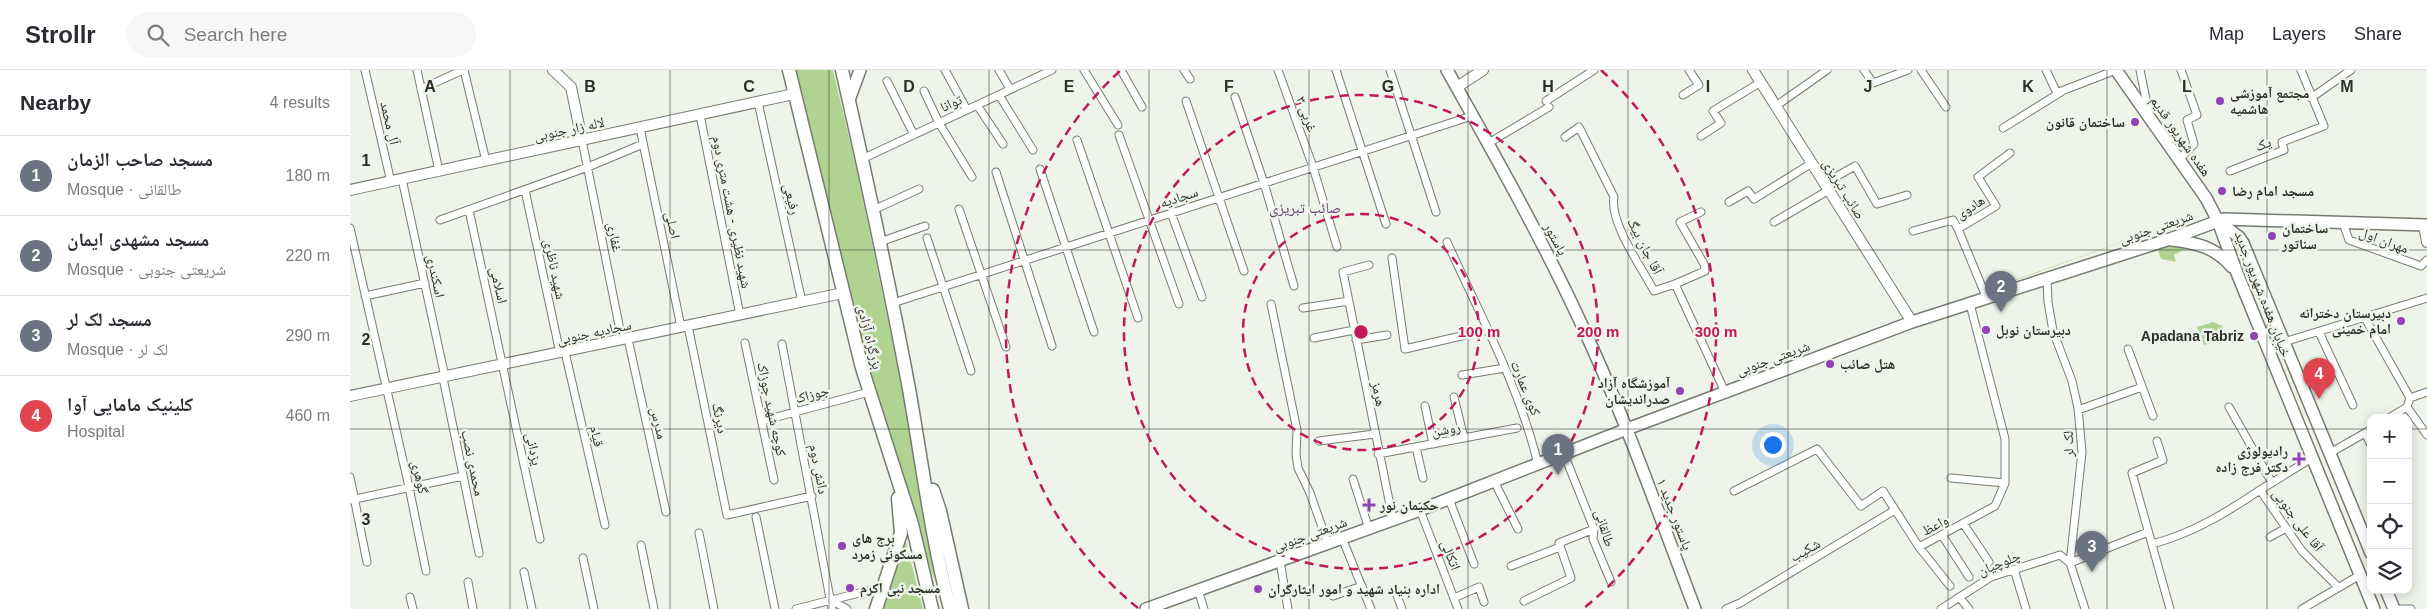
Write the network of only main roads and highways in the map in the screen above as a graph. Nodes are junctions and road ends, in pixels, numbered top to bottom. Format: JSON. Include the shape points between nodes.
{"nodes":[{"id":1,"x":789,"y":70,"type":"edge"},
{"id":2,"x":842,"y":70,"type":"edge"},
{"id":3,"x":860,"y":70,"type":"edge"},
{"id":4,"x":1447,"y":70,"type":"edge"},
{"id":5,"x":2116,"y":70,"type":"edge"},
{"id":6,"x":849,"y":100,"type":"junction"},
{"id":7,"x":2218,"y":221,"type":"junction"},
{"id":8,"x":2426,"y":225,"type":"edge"},
{"id":9,"x":2170,"y":239,"type":"junction"},
{"id":10,"x":2237,"y":273,"type":"junction"},
{"id":11,"x":1627,"y":429,"type":"junction"},
{"id":12,"x":923,"y":464,"type":"junction"},
{"id":13,"x":895,"y":473,"type":"junction"},
{"id":14,"x":2369,"y":549,"type":"edge"},
{"id":15,"x":2388,"y":594,"type":"edge"},
{"id":16,"x":876,"y":609,"type":"edge"},
{"id":17,"x":932,"y":609,"type":"edge"},
{"id":18,"x":950,"y":609,"type":"edge"},
{"id":19,"x":962,"y":609,"type":"edge"},
{"id":20,"x":1146,"y":609,"type":"edge"},
{"id":21,"x":1695,"y":609,"type":"edge"},
{"id":22,"x":2374,"y":609,"type":"edge"},
{"id":23,"x":2394,"y":609,"type":"edge"}],
"edges":[{"from":1,"to":13,"type":"highway","name":"بزرگراه آزادی","via":[[869,392]]},
{"from":2,"to":6,"type":"highway","name":"بزرگراه آزادی"},
{"from":3,"to":6,"type":"main road"},
{"from":4,"to":11,"type":"main road","name":"پاستور","via":[[1560,278]]},
{"from":5,"to":7,"type":"main road","name":"هفده شهریور قدیم","via":[[2180,159]]},
{"from":6,"to":12,"type":"highway","name":"بزرگراه آزادی","via":[[893,302]]},
{"from":7,"to":8,"type":"main road","name":"شریعتی جنوبی"},
{"from":7,"to":9,"type":"main road","name":"شریعتی جنوبی"},
{"from":7,"to":10,"type":"main road","name":"خیابان هفده شهریور جدید"},
{"from":7,"to":14,"type":"main road","name":"خیابان هفده شهریور جدید","via":[[2243,244]]},
{"from":9,"to":10,"type":"main road","via":[[2210,248]]},
{"from":9,"to":11,"type":"main road","name":"شریعتی جنوبی","via":[[1912,322]]},
{"from":10,"to":22,"type":"main road","name":"خیابان هفده شهریور جدید"},
{"from":11,"to":20,"type":"main road","name":"شریعتی جنوبی","via":[[1420,510]]},
{"from":11,"to":21,"type":"main road","name":"پاستور جدید ۱"},
{"from":12,"to":18,"type":"highway","name":"بزرگراه آزادی","via":[[939,567]]},
{"from":12,"to":19,"type":"highway","via":[[940,511]]},
{"from":13,"to":16,"type":"highway","via":[[901,533]]},
{"from":13,"to":17,"type":"highway","name":"بزرگراه آزادی","via":[[912,524]]},
{"from":15,"to":23,"type":"main road"}]}
